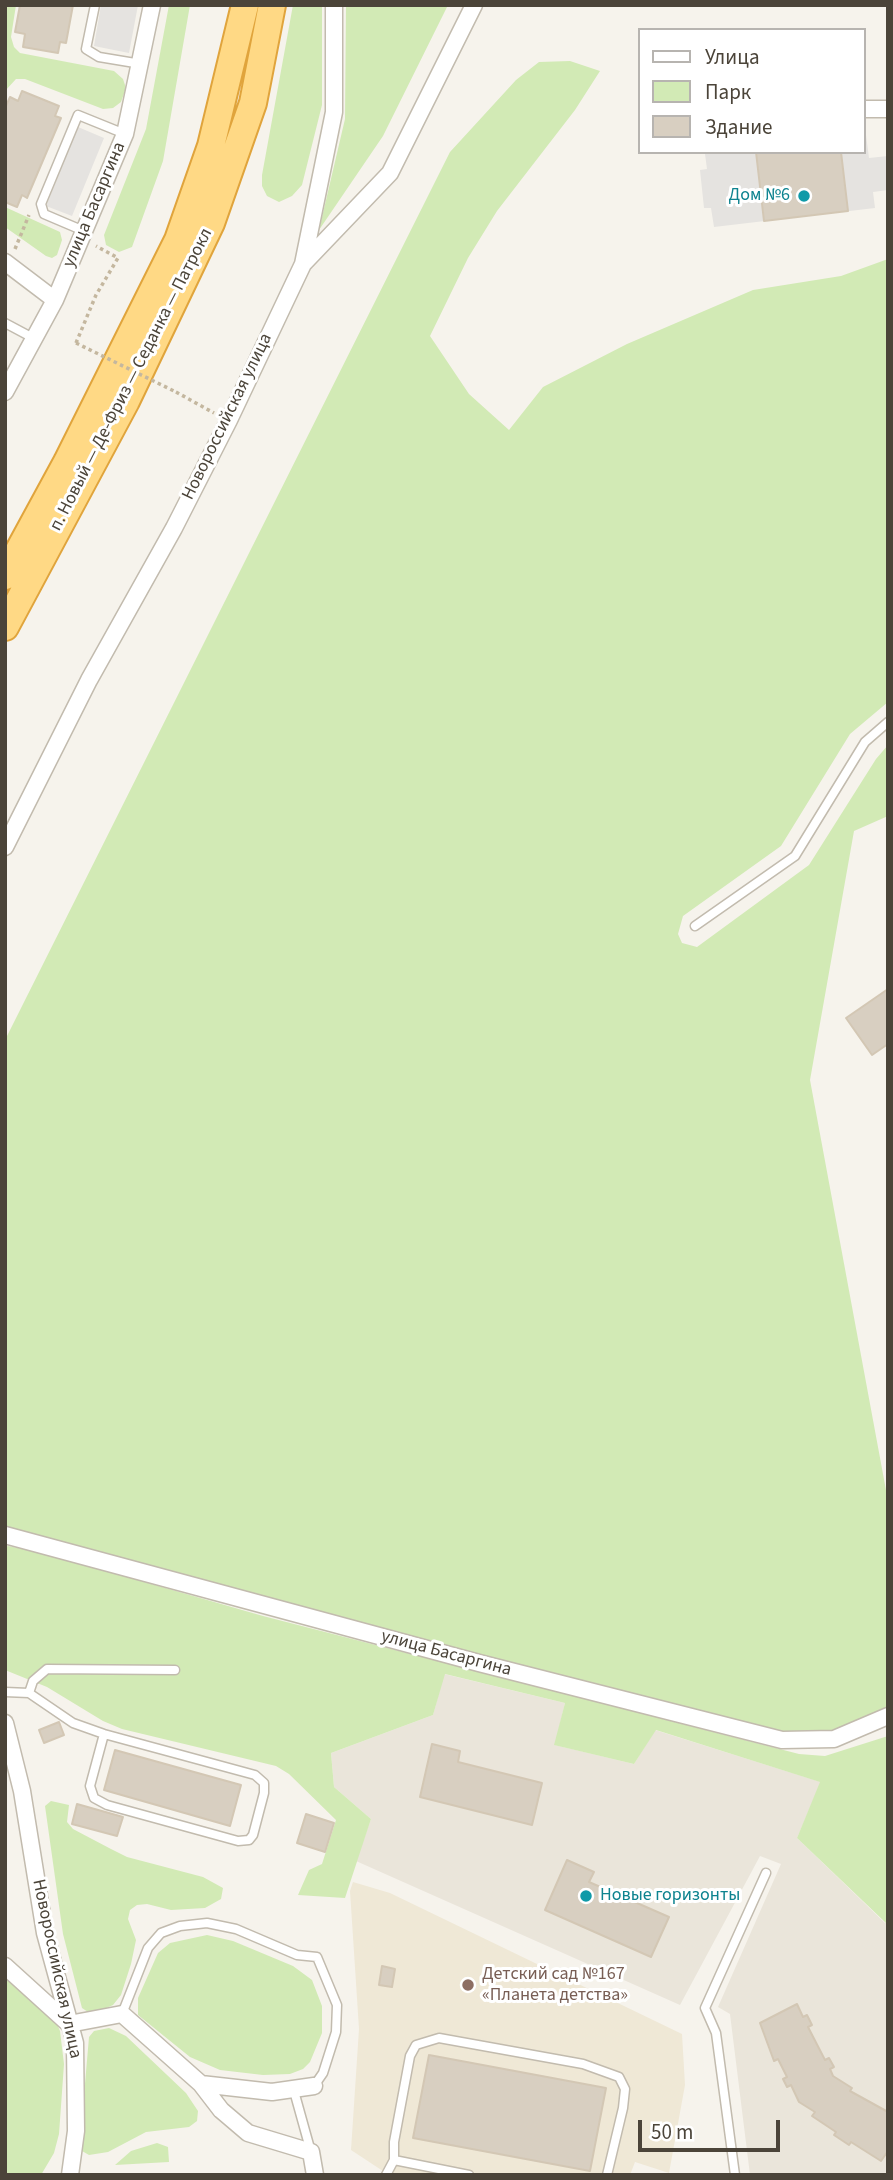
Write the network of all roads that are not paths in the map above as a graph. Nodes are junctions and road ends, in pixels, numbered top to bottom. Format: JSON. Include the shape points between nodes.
{"nodes":[{"id":1,"x":95,"y":5,"type":"edge"},
{"id":2,"x":152,"y":5,"type":"edge"},
{"id":3,"x":245,"y":5,"type":"edge"},
{"id":4,"x":272,"y":5,"type":"edge"},
{"id":5,"x":334,"y":5,"type":"edge"},
{"id":6,"x":474,"y":5,"type":"edge"},
{"id":7,"x":141,"y":64,"type":"junction"},
{"id":8,"x":888,"y":108,"type":"edge"},
{"id":9,"x":865,"y":109,"type":"edge"},
{"id":10,"x":125,"y":134,"type":"junction"},
{"id":11,"x":84,"y":231,"type":"junction"},
{"id":12,"x":5,"y":262,"type":"edge"},
{"id":13,"x":303,"y":264,"type":"junction"},
{"id":14,"x":55,"y":300,"type":"junction"},
{"id":15,"x":5,"y":323,"type":"edge"},
{"id":16,"x":35,"y":339,"type":"junction"},
{"id":17,"x":5,"y":393,"type":"edge"},
{"id":18,"x":5,"y":576,"type":"edge"},
{"id":19,"x":5,"y":626,"type":"edge"},
{"id":20,"x":888,"y":722,"type":"edge"},
{"id":21,"x":5,"y":847,"type":"edge"},
{"id":22,"x":695,"y":926,"type":"dead end"},
{"id":23,"x":5,"y":1535,"type":"edge"},
{"id":24,"x":175,"y":1670,"type":"dead end"},
{"id":25,"x":5,"y":1692,"type":"edge"},
{"id":26,"x":29,"y":1693,"type":"junction"},
{"id":27,"x":888,"y":1716,"type":"edge"},
{"id":28,"x":5,"y":1723,"type":"edge"},
{"id":29,"x":104,"y":1734,"type":"junction"},
{"id":30,"x":766,"y":1873,"type":"dead end"},
{"id":31,"x":5,"y":1966,"type":"edge"},
{"id":32,"x":121,"y":2014,"type":"junction"},
{"id":33,"x":69,"y":2024,"type":"junction"},
{"id":34,"x":201,"y":2084,"type":"junction"},
{"id":35,"x":314,"y":2086,"type":"joint"},
{"id":36,"x":293,"y":2091,"type":"junction"},
{"id":37,"x":310,"y":2152,"type":"junction"},
{"id":38,"x":394,"y":2160,"type":"junction"},
{"id":39,"x":70,"y":2175,"type":"edge"},
{"id":40,"x":315,"y":2175,"type":"edge"},
{"id":41,"x":386,"y":2175,"type":"edge"},
{"id":42,"x":469,"y":2175,"type":"edge"},
{"id":43,"x":607,"y":2175,"type":"edge"},
{"id":44,"x":735,"y":2175,"type":"edge"}],
"edges":[{"from":1,"to":7,"type":"lane","via":[[86,49],[99,57]]},
{"from":2,"to":7,"type":"street","name":"улица Басаргина"},
{"from":3,"to":18,"type":"highway","name":"п. Новый — Де-Фриз — Седанка — Патрокл","via":[[211,146],[178,240],[68,463]]},
{"from":4,"to":19,"type":"highway","name":"п. Новый — Де-Фриз — Седанка — Патрокл","via":[[253,103],[211,223],[126,401]]},
{"from":5,"to":13,"type":"street","via":[[334,112]]},
{"from":6,"to":13,"type":"street","name":"Новороссийская улица","via":[[390,173]]},
{"from":7,"to":10,"type":"street","name":"улица Басаргина"},
{"from":8,"to":9,"type":"street"},
{"from":10,"to":11,"type":"street","name":"улица Басаргина"},
{"from":10,"to":11,"type":"lane","via":[[78,115],[41,204],[44,214]]},
{"from":11,"to":14,"type":"street","name":"улица Басаргина"},
{"from":12,"to":14,"type":"street"},
{"from":13,"to":21,"type":"street","name":"Новороссийская улица","via":[[229,421]]},
{"from":14,"to":16,"type":"street","name":"улица Басаргина"},
{"from":15,"to":16,"type":"lane"},
{"from":16,"to":17,"type":"street","name":"улица Басаргина"},
{"from":20,"to":22,"type":"lane","via":[[865,742],[795,856]]},
{"from":23,"to":27,"type":"street","name":"улица Басаргина","via":[[782,1740],[834,1739]]},
{"from":24,"to":26,"type":"lane","via":[[47,1669],[33,1681]]},
{"from":25,"to":26,"type":"lane"},
{"from":26,"to":29,"type":"lane","via":[[73,1723]]},
{"from":28,"to":33,"type":"street","name":"Новороссийская улица","via":[[22,1791],[45,1933]]},
{"from":29,"to":29,"type":"lane","via":[[254,1775],[264,1783],[264,1793],[253,1835],[238,1841],[94,1798],[90,1786]]},
{"from":30,"to":44,"type":"lane","via":[[705,2008],[716,2033]]},
{"from":31,"to":33,"type":"street"},
{"from":32,"to":33,"type":"street"},
{"from":32,"to":34,"type":"street"},
{"from":32,"to":35,"type":"lane","via":[[148,1948],[161,1933],[180,1926],[207,1923],[236,1929],[297,1955],[317,1957],[337,2005],[336,2032]]},
{"from":33,"to":39,"type":"street","name":"Новороссийская улица","via":[[77,2062]]},
{"from":34,"to":36,"type":"street"},
{"from":34,"to":37,"type":"street","via":[[221,2110],[248,2133]]},
{"from":35,"to":36,"type":"street"},
{"from":36,"to":37,"type":"lane"},
{"from":37,"to":40,"type":"street"},
{"from":38,"to":41,"type":"lane"},
{"from":38,"to":42,"type":"lane"},
{"from":38,"to":43,"type":"lane","via":[[410,2056],[415,2045],[439,2038],[583,2064],[619,2077],[625,2089],[623,2108]]}]}
